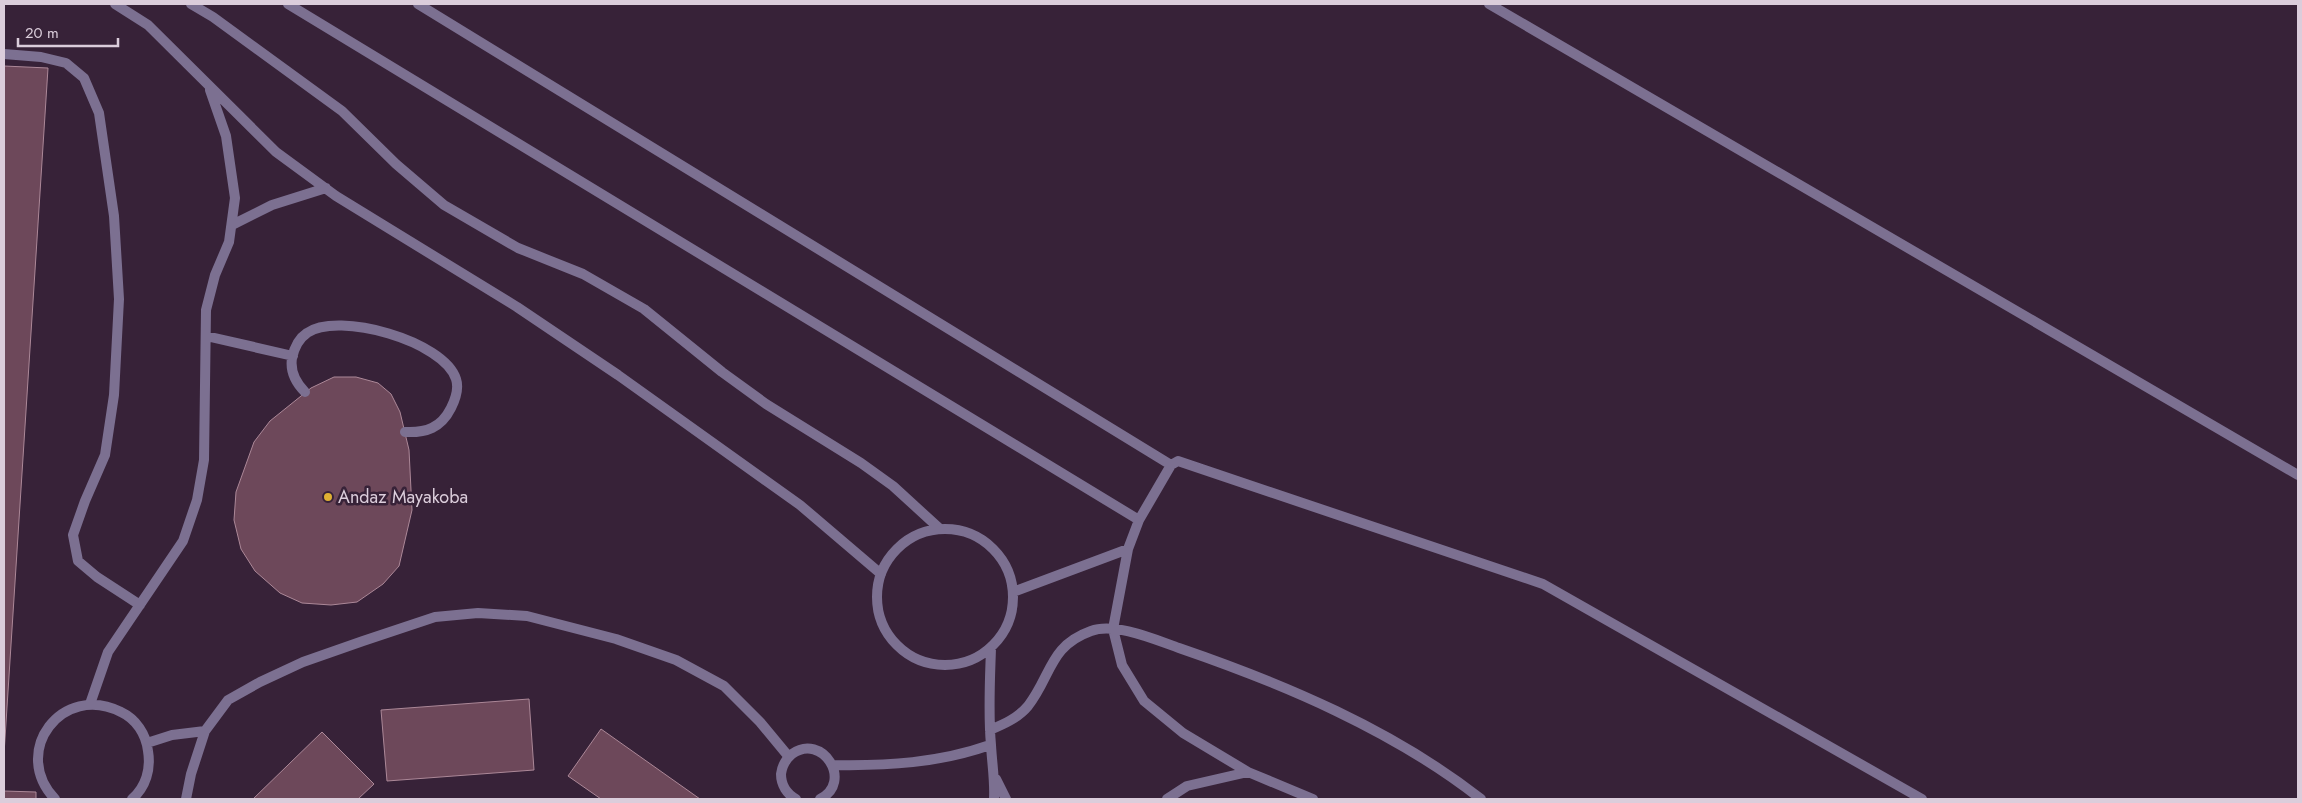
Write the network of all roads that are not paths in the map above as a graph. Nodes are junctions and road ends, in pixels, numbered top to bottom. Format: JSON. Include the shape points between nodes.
{"nodes":[{"id":1,"x":115,"y":4,"type":"edge"},
{"id":2,"x":192,"y":4,"type":"edge"},
{"id":3,"x":288,"y":4,"type":"edge"},
{"id":4,"x":418,"y":4,"type":"edge"},
{"id":5,"x":1489,"y":4,"type":"edge"},
{"id":6,"x":4,"y":54,"type":"edge"},
{"id":7,"x":209,"y":87,"type":"junction"},
{"id":8,"x":326,"y":188,"type":"junction"},
{"id":9,"x":232,"y":225,"type":"junction"},
{"id":10,"x":206,"y":336,"type":"junction"},
{"id":11,"x":293,"y":356,"type":"junction"},
{"id":12,"x":305,"y":392,"type":"dead end"},
{"id":13,"x":405,"y":432,"type":"dead end"},
{"id":14,"x":1170,"y":465,"type":"junction"},
{"id":15,"x":2298,"y":475,"type":"edge"},
{"id":16,"x":1139,"y":520,"type":"junction"},
{"id":17,"x":940,"y":529,"type":"junction"},
{"id":18,"x":1128,"y":549,"type":"junction"},
{"id":19,"x":881,"y":574,"type":"junction"},
{"id":20,"x":1013,"y":592,"type":"junction"},
{"id":21,"x":140,"y":605,"type":"junction"},
{"id":22,"x":1113,"y":629,"type":"junction"},
{"id":23,"x":991,"y":648,"type":"junction"},
{"id":24,"x":90,"y":704,"type":"junction"},
{"id":25,"x":990,"y":730,"type":"junction"},
{"id":26,"x":205,"y":731,"type":"junction"},
{"id":27,"x":147,"y":743,"type":"junction"},
{"id":28,"x":990,"y":745,"type":"junction"},
{"id":29,"x":789,"y":757,"type":"junction"},
{"id":30,"x":833,"y":765,"type":"junction"},
{"id":31,"x":1248,"y":772,"type":"junction"},
{"id":32,"x":995,"y":778,"type":"junction"},
{"id":33,"x":55,"y":799,"type":"edge"},
{"id":34,"x":132,"y":799,"type":"edge"},
{"id":35,"x":186,"y":799,"type":"edge"},
{"id":36,"x":796,"y":799,"type":"edge"},
{"id":37,"x":820,"y":799,"type":"edge"},
{"id":38,"x":994,"y":799,"type":"edge"},
{"id":39,"x":1006,"y":799,"type":"edge"},
{"id":40,"x":1167,"y":799,"type":"edge"},
{"id":41,"x":1313,"y":799,"type":"edge"},
{"id":42,"x":1481,"y":799,"type":"edge"},
{"id":43,"x":1922,"y":799,"type":"edge"}],
"edges":[{"from":1,"to":7,"type":"lane","via":[[148,25]]},
{"from":2,"to":17,"type":"lane","via":[[342,111],[444,205],[518,248],[584,274],[644,309],[766,404],[893,486]]},
{"from":3,"to":16,"type":"lane"},
{"from":4,"to":14,"type":"lane"},
{"from":5,"to":15,"type":"lane"},
{"from":6,"to":21,"type":"lane","via":[[66,63],[84,78],[99,113],[114,216],[119,299],[114,395],[105,456],[73,535],[78,561]]},
{"from":7,"to":8,"type":"lane","via":[[276,152]]},
{"from":7,"to":9,"type":"lane","via":[[226,136],[235,198]]},
{"from":8,"to":9,"type":"lane","via":[[272,205]]},
{"from":8,"to":19,"type":"lane","via":[[517,307],[618,375],[800,504]]},
{"from":9,"to":10,"type":"lane","via":[[206,310]]},
{"from":10,"to":11,"type":"lane"},
{"from":10,"to":21,"type":"lane","via":[[204,460],[197,500],[183,541]]},
{"from":11,"to":12,"type":"lane","via":[[291,366],[298,385]]},
{"from":11,"to":13,"type":"lane","via":[[294,348],[307,332],[331,326],[381,331],[430,350],[447,364],[456,379],[456,398],[445,419],[429,432]]},
{"from":14,"to":16,"type":"lane"},
{"from":14,"to":43,"type":"lane","via":[[1178,461],[1543,584]]},
{"from":16,"to":18,"type":"lane"},
{"from":17,"to":19,"type":"lane","via":[[904,543],[890,557]]},
{"from":17,"to":20,"type":"lane","via":[[962,531],[981,540],[997,554],[1008,572]]},
{"from":18,"to":20,"type":"lane"},
{"from":18,"to":22,"type":"lane"},
{"from":19,"to":23,"type":"lane","via":[[877,597],[880,619],[891,639],[907,654],[928,663],[950,665],[972,660]]},
{"from":20,"to":23,"type":"lane","via":[[1012,613],[1004,632]]},
{"from":21,"to":24,"type":"lane","via":[[108,652]]},
{"from":22,"to":25,"type":"lane","via":[[1093,630],[1072,639],[1054,657],[1043,683],[1026,707],[1010,722]]},
{"from":22,"to":31,"type":"lane","via":[[1122,665],[1144,701],[1183,733]]},
{"from":22,"to":42,"type":"lane","via":[[1154,639],[1226,664],[1309,698],[1390,740],[1454,778]]},
{"from":23,"to":25,"type":"lane"},
{"from":24,"to":27,"type":"lane","via":[[110,706],[127,715],[139,727]]},
{"from":24,"to":33,"type":"lane","via":[[72,708],[56,718],[44,734],[38,752],[39,772],[46,789]]},
{"from":25,"to":28,"type":"lane"},
{"from":26,"to":27,"type":"lane","via":[[172,735]]},
{"from":26,"to":29,"type":"lane","via":[[228,700],[304,662],[435,616],[478,613],[527,616],[616,639],[676,660],[724,686]]},
{"from":26,"to":35,"type":"lane"},
{"from":27,"to":34,"type":"lane","via":[[150,761],[147,778]]},
{"from":28,"to":30,"type":"lane","via":[[905,764]]},
{"from":28,"to":32,"type":"lane"},
{"from":29,"to":30,"type":"lane","via":[[804,749],[813,749],[828,757]]},
{"from":29,"to":36,"type":"lane","via":[[781,772],[782,781],[785,790]]},
{"from":30,"to":37,"type":"lane","via":[[835,782],[831,791]]},
{"from":31,"to":40,"type":"lane","via":[[1187,786]]},
{"from":31,"to":41,"type":"lane"},
{"from":32,"to":38,"type":"lane"},
{"from":32,"to":39,"type":"lane"}]}
